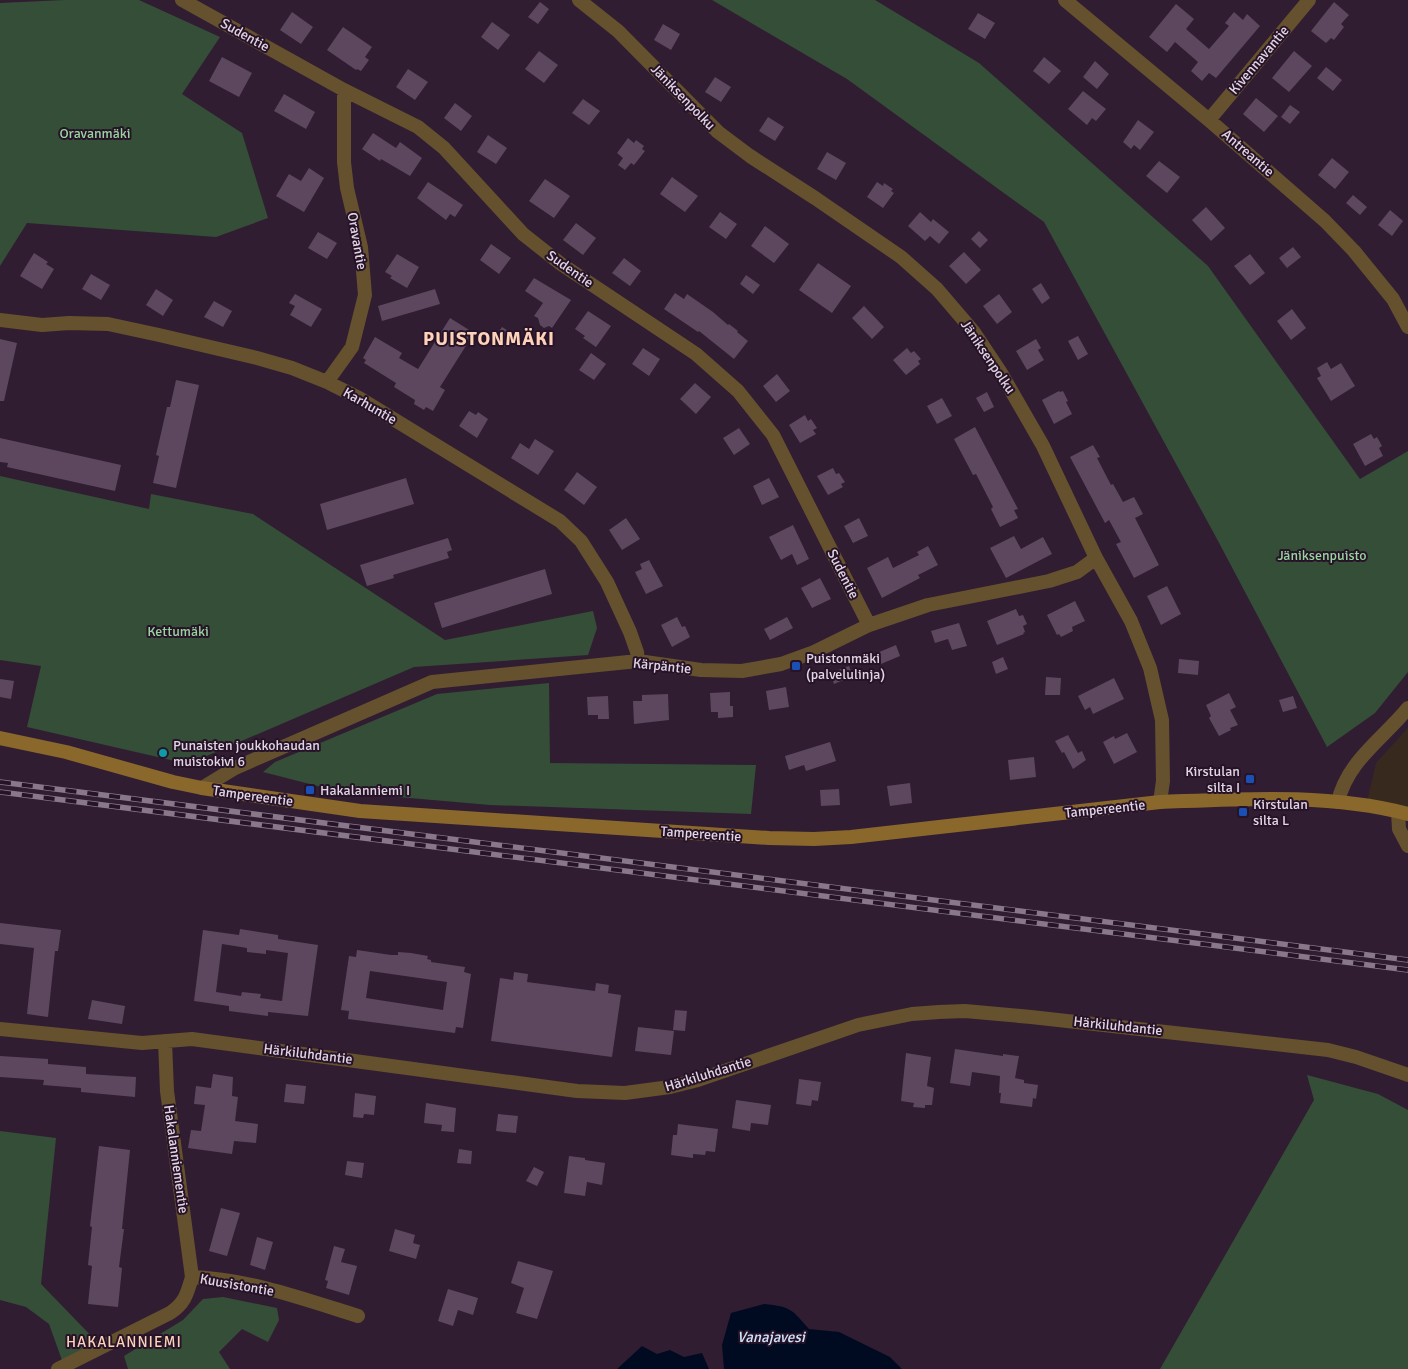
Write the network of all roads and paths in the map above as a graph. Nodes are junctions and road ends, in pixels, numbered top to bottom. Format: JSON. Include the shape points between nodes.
{"nodes":[{"id":1,"x":182,"y":0,"type":"edge"},
{"id":2,"x":580,"y":0,"type":"edge"},
{"id":3,"x":1065,"y":0,"type":"edge"},
{"id":4,"x":1309,"y":0,"type":"edge"},
{"id":5,"x":344,"y":90,"type":"junction"},
{"id":6,"x":1209,"y":120,"type":"junction"},
{"id":7,"x":0,"y":320,"type":"edge"},
{"id":8,"x":1408,"y":327,"type":"edge"},
{"id":9,"x":327,"y":382,"type":"junction"},
{"id":10,"x":1096,"y":558,"type":"junction"},
{"id":11,"x":869,"y":625,"type":"junction"},
{"id":12,"x":638,"y":661,"type":"junction"},
{"id":13,"x":1408,"y":708,"type":"edge"},
{"id":14,"x":0,"y":738,"type":"edge"},
{"id":15,"x":202,"y":788,"type":"junction"},
{"id":16,"x":1160,"y":802,"type":"junction"},
{"id":17,"x":1338,"y":802,"type":"junction"},
{"id":18,"x":1403,"y":813,"type":"edge"},
{"id":19,"x":1408,"y":846,"type":"edge"},
{"id":20,"x":0,"y":1029,"type":"edge"},
{"id":21,"x":165,"y":1041,"type":"junction"},
{"id":22,"x":1408,"y":1075,"type":"edge"},
{"id":23,"x":192,"y":1277,"type":"junction"},
{"id":24,"x":358,"y":1316,"type":"dead end"},
{"id":25,"x":58,"y":1369,"type":"edge"}],
"edges":[{"from":1,"to":5,"type":"street","name":"Sudentie"},
{"from":2,"to":10,"type":"street","name":"Jäniksenpolku","via":[[618,30],[718,132],[901,257],[937,289],[973,331],[1001,373],[1043,446]]},
{"from":3,"to":6,"type":"street","name":"Antreantie"},
{"from":4,"to":6,"type":"street","name":"Kivennavantie"},
{"from":5,"to":9,"type":"street","name":"Oravantie","via":[[345,170],[361,247],[365,295],[352,348]]},
{"from":5,"to":11,"type":"street","name":"Sudentie","via":[[418,127],[444,148],[523,234],[561,264],[696,354],[738,391],[773,435]]},
{"from":6,"to":8,"type":"street","name":"Antreantie","via":[[1354,251],[1393,299]]},
{"from":7,"to":9,"type":"street","name":"Karhuntie","via":[[42,326],[108,324],[257,358]]},
{"from":9,"to":12,"type":"street","name":"Karhuntie","via":[[359,398],[560,521],[581,540],[607,582],[630,632]]},
{"from":10,"to":11,"type":"street","name":"Kärpäntie","via":[[1077,572],[1048,581],[928,604]]},
{"from":10,"to":16,"type":"street","name":"Jäniksenpolku","via":[[1131,621],[1150,668],[1162,720]]},
{"from":11,"to":12,"type":"street","name":"Kärpäntie","via":[[781,664],[742,671],[702,670]]},
{"from":12,"to":15,"type":"street","name":"Kärpäntie","via":[[432,682],[235,768]]},
{"from":13,"to":17,"type":"street","via":[[1354,767]]},
{"from":14,"to":15,"type":"main road","name":"Tampereentie"},
{"from":15,"to":16,"type":"main road","name":"Tampereentie","via":[[360,811],[814,839]]},
{"from":16,"to":17,"type":"main road","name":"Tampereentie"},
{"from":17,"to":18,"type":"main road","name":"Tampereentie"},
{"from":18,"to":19,"type":"street","via":[[1399,829]]},
{"from":20,"to":21,"type":"street","name":"Härkiluhdantie","via":[[142,1044]]},
{"from":21,"to":22,"type":"street","name":"Härkiluhdantie","via":[[192,1039],[577,1091],[625,1093],[698,1080],[858,1025],[912,1014],[965,1011],[1328,1050]]},
{"from":21,"to":23,"type":"street","name":"Hakalanniementie","via":[[168,1100]]},
{"from":23,"to":24,"type":"street","name":"Kuusistontie","via":[[243,1284]]},
{"from":23,"to":25,"type":"street","name":"Kuusistontie","via":[[180,1306],[170,1313]]}]}
